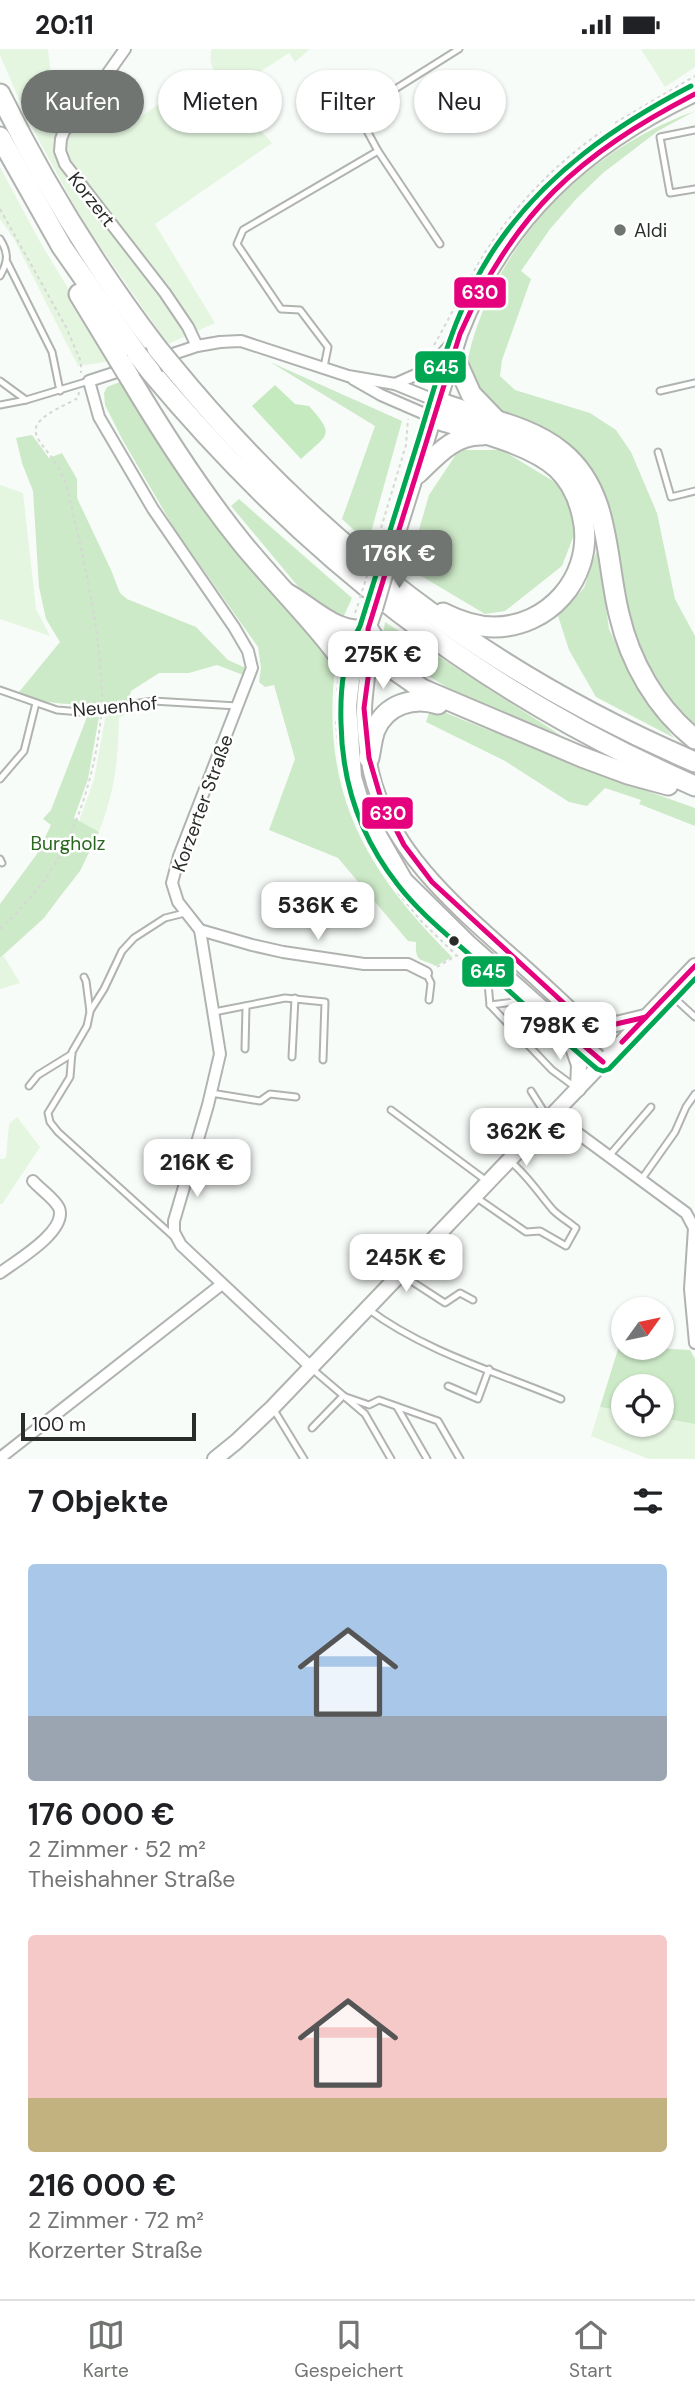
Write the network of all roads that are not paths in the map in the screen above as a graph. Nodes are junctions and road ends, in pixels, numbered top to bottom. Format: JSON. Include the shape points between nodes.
{"nodes":[{"id":1,"x":125,"y":49,"type":"edge"},
{"id":2,"x":459,"y":49,"type":"edge"},
{"id":3,"x":692,"y":94,"type":"edge"},
{"id":4,"x":0,"y":95,"type":"edge"},
{"id":5,"x":695,"y":130,"type":"edge"},
{"id":6,"x":0,"y":137,"type":"edge"},
{"id":7,"x":378,"y":151,"type":"junction"},
{"id":8,"x":695,"y":189,"type":"edge"},
{"id":9,"x":0,"y":239,"type":"edge"},
{"id":10,"x":440,"y":244,"type":"dead end"},
{"id":11,"x":7,"y":262,"type":"junction"},
{"id":12,"x":0,"y":277,"type":"edge"},
{"id":13,"x":460,"y":334,"type":"junction"},
{"id":14,"x":197,"y":346,"type":"junction"},
{"id":15,"x":454,"y":356,"type":"junction"},
{"id":16,"x":128,"y":357,"type":"junction"},
{"id":17,"x":324,"y":367,"type":"junction"},
{"id":18,"x":348,"y":376,"type":"junction"},
{"id":19,"x":0,"y":381,"type":"edge"},
{"id":20,"x":89,"y":381,"type":"junction"},
{"id":21,"x":695,"y":383,"type":"edge"},
{"id":22,"x":395,"y":384,"type":"junction"},
{"id":23,"x":60,"y":391,"type":"junction"},
{"id":24,"x":660,"y":391,"type":"dead end"},
{"id":25,"x":26,"y":400,"type":"junction"},
{"id":26,"x":0,"y":405,"type":"edge"},
{"id":27,"x":436,"y":410,"type":"junction"},
{"id":28,"x":491,"y":429,"type":"junction"},
{"id":29,"x":658,"y":452,"type":"dead end"},
{"id":30,"x":417,"y":474,"type":"junction"},
{"id":31,"x":695,"y":491,"type":"edge"},
{"id":32,"x":398,"y":589,"type":"junction"},
{"id":33,"x":286,"y":593,"type":"junction"},
{"id":34,"x":368,"y":629,"type":"junction"},
{"id":35,"x":352,"y":674,"type":"junction"},
{"id":36,"x":0,"y":690,"type":"edge"},
{"id":37,"x":36,"y":703,"type":"junction"},
{"id":38,"x":238,"y":706,"type":"junction"},
{"id":39,"x":467,"y":709,"type":"junction"},
{"id":40,"x":695,"y":739,"type":"edge"},
{"id":41,"x":369,"y":758,"type":"junction"},
{"id":42,"x":695,"y":762,"type":"edge"},
{"id":43,"x":0,"y":779,"type":"edge"},
{"id":44,"x":695,"y":786,"type":"edge"},
{"id":45,"x":695,"y":793,"type":"edge"},
{"id":46,"x":186,"y":913,"type":"junction"},
{"id":47,"x":200,"y":930,"type":"junction"},
{"id":48,"x":485,"y":958,"type":"junction"},
{"id":49,"x":695,"y":966,"type":"edge"},
{"id":50,"x":426,"y":973,"type":"joint"},
{"id":51,"x":84,"y":977,"type":"dead end"},
{"id":52,"x":535,"y":977,"type":"junction"},
{"id":53,"x":669,"y":993,"type":"junction"},
{"id":54,"x":528,"y":995,"type":"junction"},
{"id":55,"x":295,"y":998,"type":"junction"},
{"id":56,"x":429,"y":1000,"type":"dead end"},
{"id":57,"x":490,"y":1005,"type":"junction"},
{"id":58,"x":246,"y":1006,"type":"junction"},
{"id":59,"x":90,"y":1012,"type":"junction"},
{"id":60,"x":214,"y":1012,"type":"junction"},
{"id":61,"x":646,"y":1017,"type":"junction"},
{"id":62,"x":695,"y":1017,"type":"edge"},
{"id":63,"x":580,"y":1018,"type":"junction"},
{"id":64,"x":567,"y":1032,"type":"junction"},
{"id":65,"x":245,"y":1049,"type":"dead end"},
{"id":66,"x":614,"y":1050,"type":"junction"},
{"id":67,"x":72,"y":1054,"type":"junction"},
{"id":68,"x":292,"y":1057,"type":"dead end"},
{"id":69,"x":323,"y":1061,"type":"dead end"},
{"id":70,"x":603,"y":1062,"type":"junction"},
{"id":71,"x":29,"y":1086,"type":"dead end"},
{"id":72,"x":578,"y":1089,"type":"junction"},
{"id":73,"x":531,"y":1091,"type":"dead end"},
{"id":74,"x":211,"y":1093,"type":"junction"},
{"id":75,"x":695,"y":1094,"type":"edge"},
{"id":76,"x":296,"y":1097,"type":"dead end"},
{"id":77,"x":651,"y":1107,"type":"dead end"},
{"id":78,"x":391,"y":1110,"type":"dead end"},
{"id":79,"x":550,"y":1117,"type":"junction"},
{"id":80,"x":609,"y":1156,"type":"junction"},
{"id":81,"x":509,"y":1160,"type":"junction"},
{"id":82,"x":641,"y":1180,"type":"junction"},
{"id":83,"x":33,"y":1181,"type":"dead end"},
{"id":84,"x":488,"y":1182,"type":"junction"},
{"id":85,"x":475,"y":1196,"type":"junction"},
{"id":86,"x":179,"y":1241,"type":"junction"},
{"id":87,"x":0,"y":1273,"type":"edge"},
{"id":88,"x":401,"y":1274,"type":"junction"},
{"id":89,"x":222,"y":1284,"type":"junction"},
{"id":90,"x":473,"y":1300,"type":"dead end"},
{"id":91,"x":368,"y":1309,"type":"junction"},
{"id":92,"x":695,"y":1343,"type":"edge"},
{"id":93,"x":311,"y":1367,"type":"junction"},
{"id":94,"x":489,"y":1369,"type":"junction"},
{"id":95,"x":448,"y":1386,"type":"dead end"},
{"id":96,"x":343,"y":1396,"type":"junction"},
{"id":97,"x":561,"y":1399,"type":"dead end"},
{"id":98,"x":397,"y":1407,"type":"junction"},
{"id":99,"x":272,"y":1408,"type":"junction"},
{"id":100,"x":312,"y":1428,"type":"dead end"},
{"id":101,"x":0,"y":1458,"type":"edge"},
{"id":102,"x":215,"y":1459,"type":"edge"},
{"id":103,"x":304,"y":1459,"type":"edge"},
{"id":104,"x":391,"y":1459,"type":"edge"},
{"id":105,"x":427,"y":1459,"type":"edge"},
{"id":106,"x":460,"y":1459,"type":"edge"}],
"edges":[{"from":1,"to":14,"type":"street","name":"Korzert","via":[[98,93],[64,131],[60,151],[65,164],[188,327]]},
{"from":2,"to":7,"type":"lane","via":[[365,109],[360,118]]},
{"from":3,"to":13,"type":"main road","via":[[596,152],[542,200],[496,261]]},
{"from":4,"to":32,"type":"highway","bridge":true,"via":[[82,244],[157,348],[268,475]]},
{"from":5,"to":8,"type":"lane","via":[[660,137],[670,193]]},
{"from":6,"to":16,"type":"highway","via":[[62,247],[79,294]]},
{"from":7,"to":10,"type":"lane"},
{"from":7,"to":17,"type":"lane","via":[[243,230],[237,244],[281,309],[300,310],[328,347]]},
{"from":9,"to":11,"type":"lane","via":[[7,249]]},
{"from":11,"to":12,"type":"lane"},
{"from":11,"to":23,"type":"lane","via":[[52,352]]},
{"from":13,"to":15,"type":"main road"},
{"from":13,"to":22,"type":"street","via":[[427,370]]},
{"from":14,"to":17,"type":"street","via":[[241,341]]},
{"from":14,"to":20,"type":"street"},
{"from":15,"to":27,"type":"main road"},
{"from":15,"to":28,"type":"highway"},
{"from":16,"to":33,"type":"highway","bridge":true,"via":[[130,378],[173,448],[214,507]]},
{"from":16,"to":44,"type":"highway","bridge":true,"via":[[151,372],[252,485],[389,606],[514,693]]},
{"from":17,"to":18,"type":"street"},
{"from":18,"to":22,"type":"street"},
{"from":18,"to":27,"type":"street","via":[[413,409]]},
{"from":19,"to":25,"type":"lane"},
{"from":20,"to":23,"type":"lane"},
{"from":20,"to":38,"type":"street","name":"Korzerter Straße","via":[[99,417],[153,509],[248,651],[252,668]]},
{"from":21,"to":24,"type":"lane"},
{"from":22,"to":27,"type":"street"},
{"from":23,"to":25,"type":"lane"},
{"from":25,"to":26,"type":"lane"},
{"from":27,"to":28,"type":"highway"},
{"from":27,"to":30,"type":"main road"},
{"from":28,"to":30,"type":"highway","via":[[447,446]]},
{"from":28,"to":32,"type":"highway","via":[[545,459],[568,482],[582,510],[586,535],[577,576],[548,609],[506,627],[459,621]]},
{"from":28,"to":40,"type":"highway","via":[[521,429],[556,448],[587,480],[599,505],[618,611],[633,657],[662,705]]},
{"from":29,"to":31,"type":"lane","via":[[671,498]]},
{"from":30,"to":34,"type":"main road","bridge":true},
{"from":32,"to":42,"type":"highway","via":[[525,677],[593,715]]},
{"from":33,"to":34,"type":"highway","via":[[341,627]]},
{"from":33,"to":35,"type":"highway"},
{"from":34,"to":35,"type":"main road","via":[[357,649]]},
{"from":34,"to":39,"type":"highway","via":[[398,673]]},
{"from":34,"to":41,"type":"main road","via":[[364,708]]},
{"from":35,"to":48,"type":"main road","via":[[351,741],[363,807],[405,880]]},
{"from":36,"to":37,"type":"lane","name":"Neuenhof"},
{"from":37,"to":38,"type":"lane","name":"Neuenhof","via":[[81,712],[153,701]]},
{"from":37,"to":43,"type":"lane","via":[[24,751]]},
{"from":38,"to":46,"type":"street","name":"Korzerter Straße","via":[[172,883]]},
{"from":39,"to":41,"type":"highway","via":[[421,701],[401,704],[379,723]]},
{"from":39,"to":45,"type":"highway","via":[[628,774]]},
{"from":41,"to":52,"type":"main road","via":[[382,802],[404,845],[432,882]]},
{"from":46,"to":47,"type":"street","name":"Korzerter Straße"},
{"from":46,"to":59,"type":"lane","via":[[164,918],[134,938],[122,951]]},
{"from":47,"to":50,"type":"street","via":[[283,952],[364,964],[408,964]]},
{"from":47,"to":60,"type":"street","name":"Korzerter Straße"},
{"from":48,"to":54,"type":"main road"},
{"from":48,"to":57,"type":"lane"},
{"from":49,"to":53,"type":"main road"},
{"from":50,"to":56,"type":"lane","via":[[431,983]]},
{"from":51,"to":59,"type":"lane"},
{"from":52,"to":54,"type":"main road"},
{"from":52,"to":63,"type":"main road"},
{"from":53,"to":61,"type":"main road"},
{"from":53,"to":62,"type":"lane"},
{"from":54,"to":57,"type":"lane"},
{"from":54,"to":64,"type":"main road"},
{"from":55,"to":58,"type":"lane"},
{"from":55,"to":68,"type":"lane"},
{"from":55,"to":69,"type":"lane","via":[[325,1002]]},
{"from":57,"to":72,"type":"lane","via":[[552,1070]]},
{"from":58,"to":60,"type":"lane"},
{"from":58,"to":65,"type":"lane"},
{"from":59,"to":67,"type":"lane"},
{"from":60,"to":74,"type":"street","name":"Korzerter Straße","via":[[220,1054]]},
{"from":61,"to":63,"type":"main road","via":[[606,1024]]},
{"from":61,"to":66,"type":"main road"},
{"from":63,"to":66,"type":"main road"},
{"from":64,"to":70,"type":"main road"},
{"from":64,"to":72,"type":"main road","via":[[579,1065]]},
{"from":66,"to":70,"type":"main road"},
{"from":67,"to":71,"type":"lane"},
{"from":67,"to":86,"type":"lane","via":[[70,1077],[48,1113],[50,1122]]},
{"from":70,"to":72,"type":"main road"},
{"from":72,"to":79,"type":"main road"},
{"from":73,"to":79,"type":"lane"},
{"from":74,"to":76,"type":"lane","via":[[260,1101],[270,1094]]},
{"from":74,"to":86,"type":"street","name":"Korzerter Straße","via":[[174,1221]]},
{"from":75,"to":82,"type":"lane"},
{"from":77,"to":80,"type":"lane"},
{"from":78,"to":84,"type":"lane"},
{"from":79,"to":80,"type":"street"},
{"from":79,"to":81,"type":"main road"},
{"from":80,"to":82,"type":"street"},
{"from":81,"to":84,"type":"main road"},
{"from":81,"to":85,"type":"lane","via":[[556,1213],[576,1228],[566,1246],[540,1231],[526,1233]]},
{"from":82,"to":92,"type":"street","via":[[685,1213],[694,1228],[690,1290]]},
{"from":83,"to":87,"type":"street","via":[[59,1206],[61,1218],[54,1232]]},
{"from":84,"to":85,"type":"main road"},
{"from":85,"to":88,"type":"main road"},
{"from":86,"to":89,"type":"street"},
{"from":88,"to":90,"type":"lane","via":[[445,1303],[460,1293]]},
{"from":88,"to":91,"type":"main road"},
{"from":89,"to":93,"type":"street"},
{"from":89,"to":101,"type":"street"},
{"from":91,"to":93,"type":"main road"},
{"from":91,"to":94,"type":"lane","via":[[424,1343]]},
{"from":93,"to":96,"type":"lane"},
{"from":93,"to":99,"type":"main road"},
{"from":94,"to":95,"type":"lane","via":[[478,1399]]},
{"from":94,"to":97,"type":"lane"},
{"from":96,"to":98,"type":"lane","via":[[369,1405],[379,1400]]},
{"from":96,"to":100,"type":"lane"},
{"from":96,"to":104,"type":"lane","via":[[365,1414]]},
{"from":98,"to":105,"type":"lane"},
{"from":98,"to":106,"type":"lane","via":[[438,1421]]},
{"from":99,"to":102,"type":"main road"},
{"from":99,"to":103,"type":"lane"}]}
